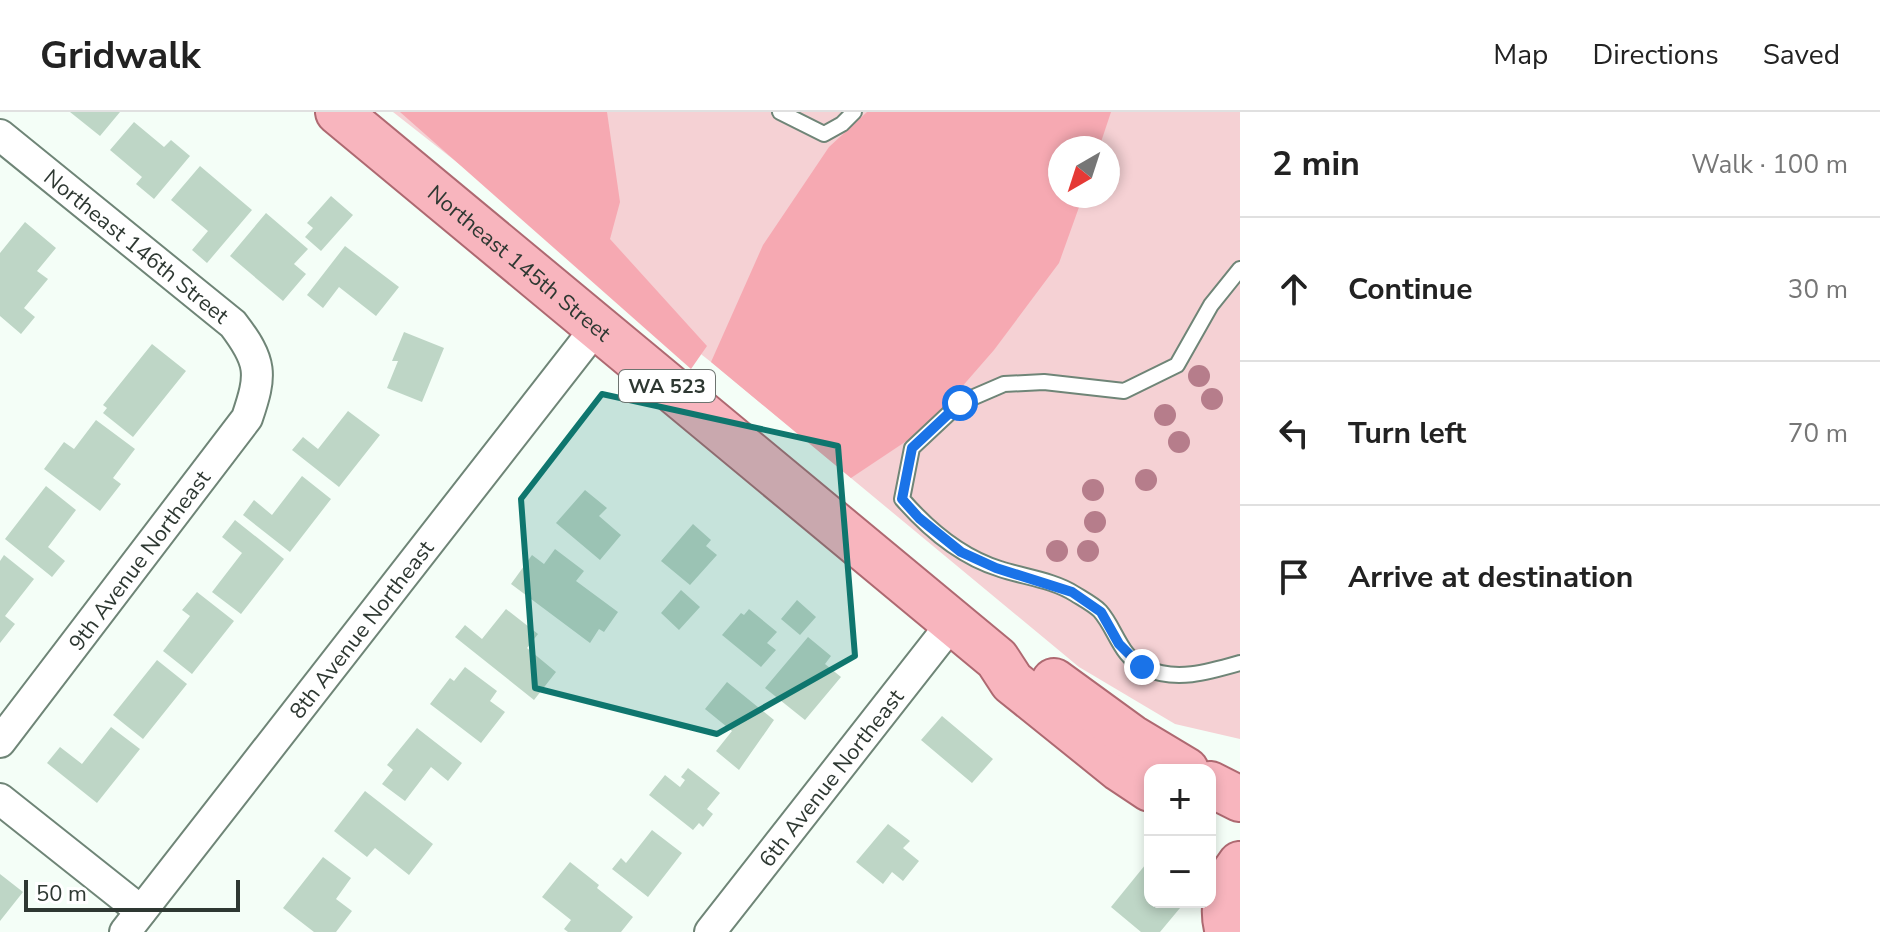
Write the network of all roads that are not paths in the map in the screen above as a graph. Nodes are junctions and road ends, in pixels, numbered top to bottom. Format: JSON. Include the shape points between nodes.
{"nodes":[{"id":1,"x":338,"y":112,"type":"edge"},
{"id":2,"x":780,"y":112,"type":"edge"},
{"id":3,"x":854,"y":112,"type":"edge"},
{"id":4,"x":0,"y":135,"type":"edge"},
{"id":5,"x":1240,"y":269,"type":"edge"},
{"id":6,"x":596,"y":328,"type":"junction"},
{"id":7,"x":258,"y":369,"type":"joint"},
{"id":8,"x":953,"y":622,"type":"junction"},
{"id":9,"x":997,"y":659,"type":"junction"},
{"id":10,"x":1240,"y":663,"type":"edge"},
{"id":11,"x":0,"y":742,"type":"edge"},
{"id":12,"x":1176,"y":764,"type":"edge"},
{"id":13,"x":1144,"y":785,"type":"edge"},
{"id":14,"x":1216,"y":787,"type":"edge"},
{"id":15,"x":0,"y":799,"type":"edge"},
{"id":16,"x":1240,"y":799,"type":"edge"},
{"id":17,"x":133,"y":922,"type":"edge"},
{"id":18,"x":710,"y":932,"type":"edge"}],
"edges":[{"from":1,"to":6,"type":"main road","name":"Northeast 145th Street","number":"WA 523"},
{"from":2,"to":3,"type":"lane","via":[[824,134]]},
{"from":4,"to":7,"type":"street","name":"Northeast 146th Street","via":[[233,324]]},
{"from":5,"to":10,"type":"lane","via":[[1211,305],[1177,365],[1124,391],[1044,382],[1004,384],[960,403],[912,448],[902,499],[961,552],[1072,592],[1101,612],[1119,644],[1142,667],[1172,675]]},
{"from":6,"to":8,"type":"main road","name":"Northeast 145th Street","number":"WA 523"},
{"from":6,"to":17,"type":"street","name":"8th Avenue Northeast"},
{"from":7,"to":11,"type":"street","name":"9th Avenue Northeast","via":[[247,418]]},
{"from":8,"to":9,"type":"main road","name":"Northeast 145th Street","number":"WA 523"},
{"from":8,"to":18,"type":"street","name":"6th Avenue Northeast"},
{"from":9,"to":12,"type":"main road","name":"Northeast 145th Street","via":[[1029,663]]},
{"from":9,"to":13,"type":"main road","name":"Northeast 145th Street","via":[[1012,682]]},
{"from":14,"to":16,"type":"main road"},
{"from":15,"to":17,"type":"street"}]}
